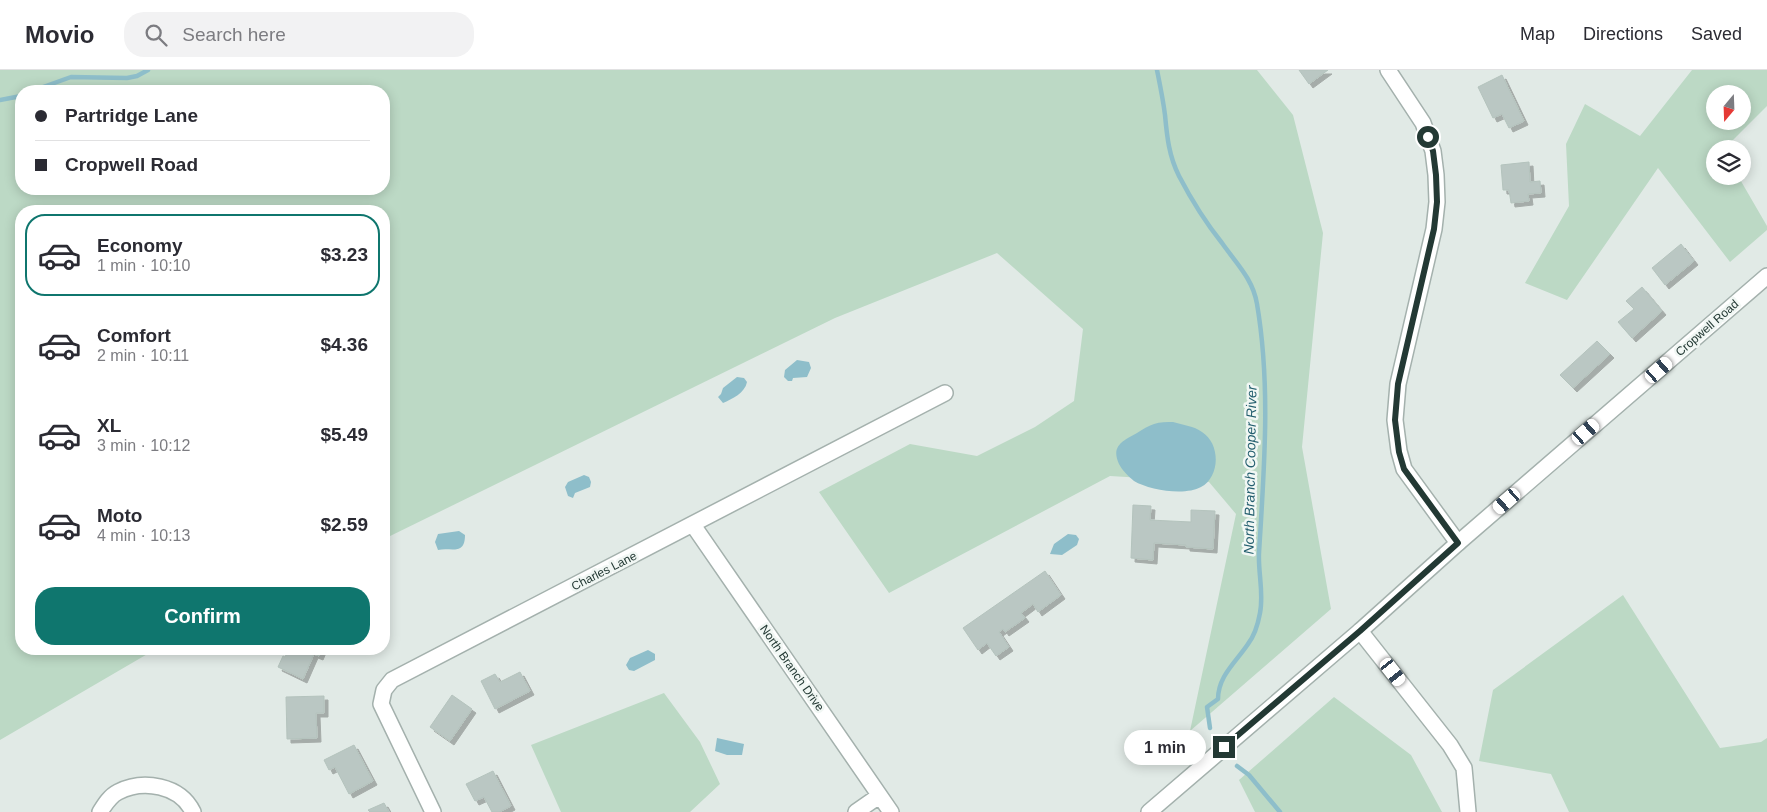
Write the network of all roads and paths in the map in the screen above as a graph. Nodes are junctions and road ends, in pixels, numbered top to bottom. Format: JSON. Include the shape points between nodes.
{"nodes":[{"id":1,"x":1388,"y":70,"type":"edge"},
{"id":2,"x":1767,"y":276,"type":"edge"},
{"id":3,"x":945,"y":393,"type":"dead end"},
{"id":4,"x":693,"y":525,"type":"junction"},
{"id":5,"x":1458,"y":543,"type":"junction"},
{"id":6,"x":1360,"y":631,"type":"junction"},
{"id":7,"x":879,"y":796,"type":"junction"},
{"id":8,"x":100,"y":812,"type":"edge"},
{"id":9,"x":193,"y":812,"type":"edge"},
{"id":10,"x":433,"y":812,"type":"edge"},
{"id":11,"x":856,"y":812,"type":"edge"},
{"id":12,"x":891,"y":812,"type":"edge"},
{"id":13,"x":1149,"y":812,"type":"edge"},
{"id":14,"x":1468,"y":812,"type":"edge"}],
"edges":[{"from":1,"to":5,"type":"street","via":[[1423,123],[1433,151],[1437,202],[1434,229],[1398,384],[1395,420],[1399,452],[1404,469]]},
{"from":2,"to":5,"type":"street","name":"Cropwell Road"},
{"from":3,"to":4,"type":"street","name":"Charles Lane"},
{"from":4,"to":7,"type":"street","name":"North Branch Drive"},
{"from":4,"to":10,"type":"street","name":"Charles Lane","via":[[392,680],[384,690],[381,704]]},
{"from":5,"to":6,"type":"street","name":"Cropwell Road"},
{"from":6,"to":13,"type":"street","name":"Cropwell Road"},
{"from":6,"to":14,"type":"street","via":[[1450,745],[1464,768]]},
{"from":7,"to":11,"type":"street"},
{"from":7,"to":12,"type":"street","name":"North Branch Drive"},
{"from":8,"to":9,"type":"street","via":[[117,792],[144,785],[176,793],[188,802]]}]}
